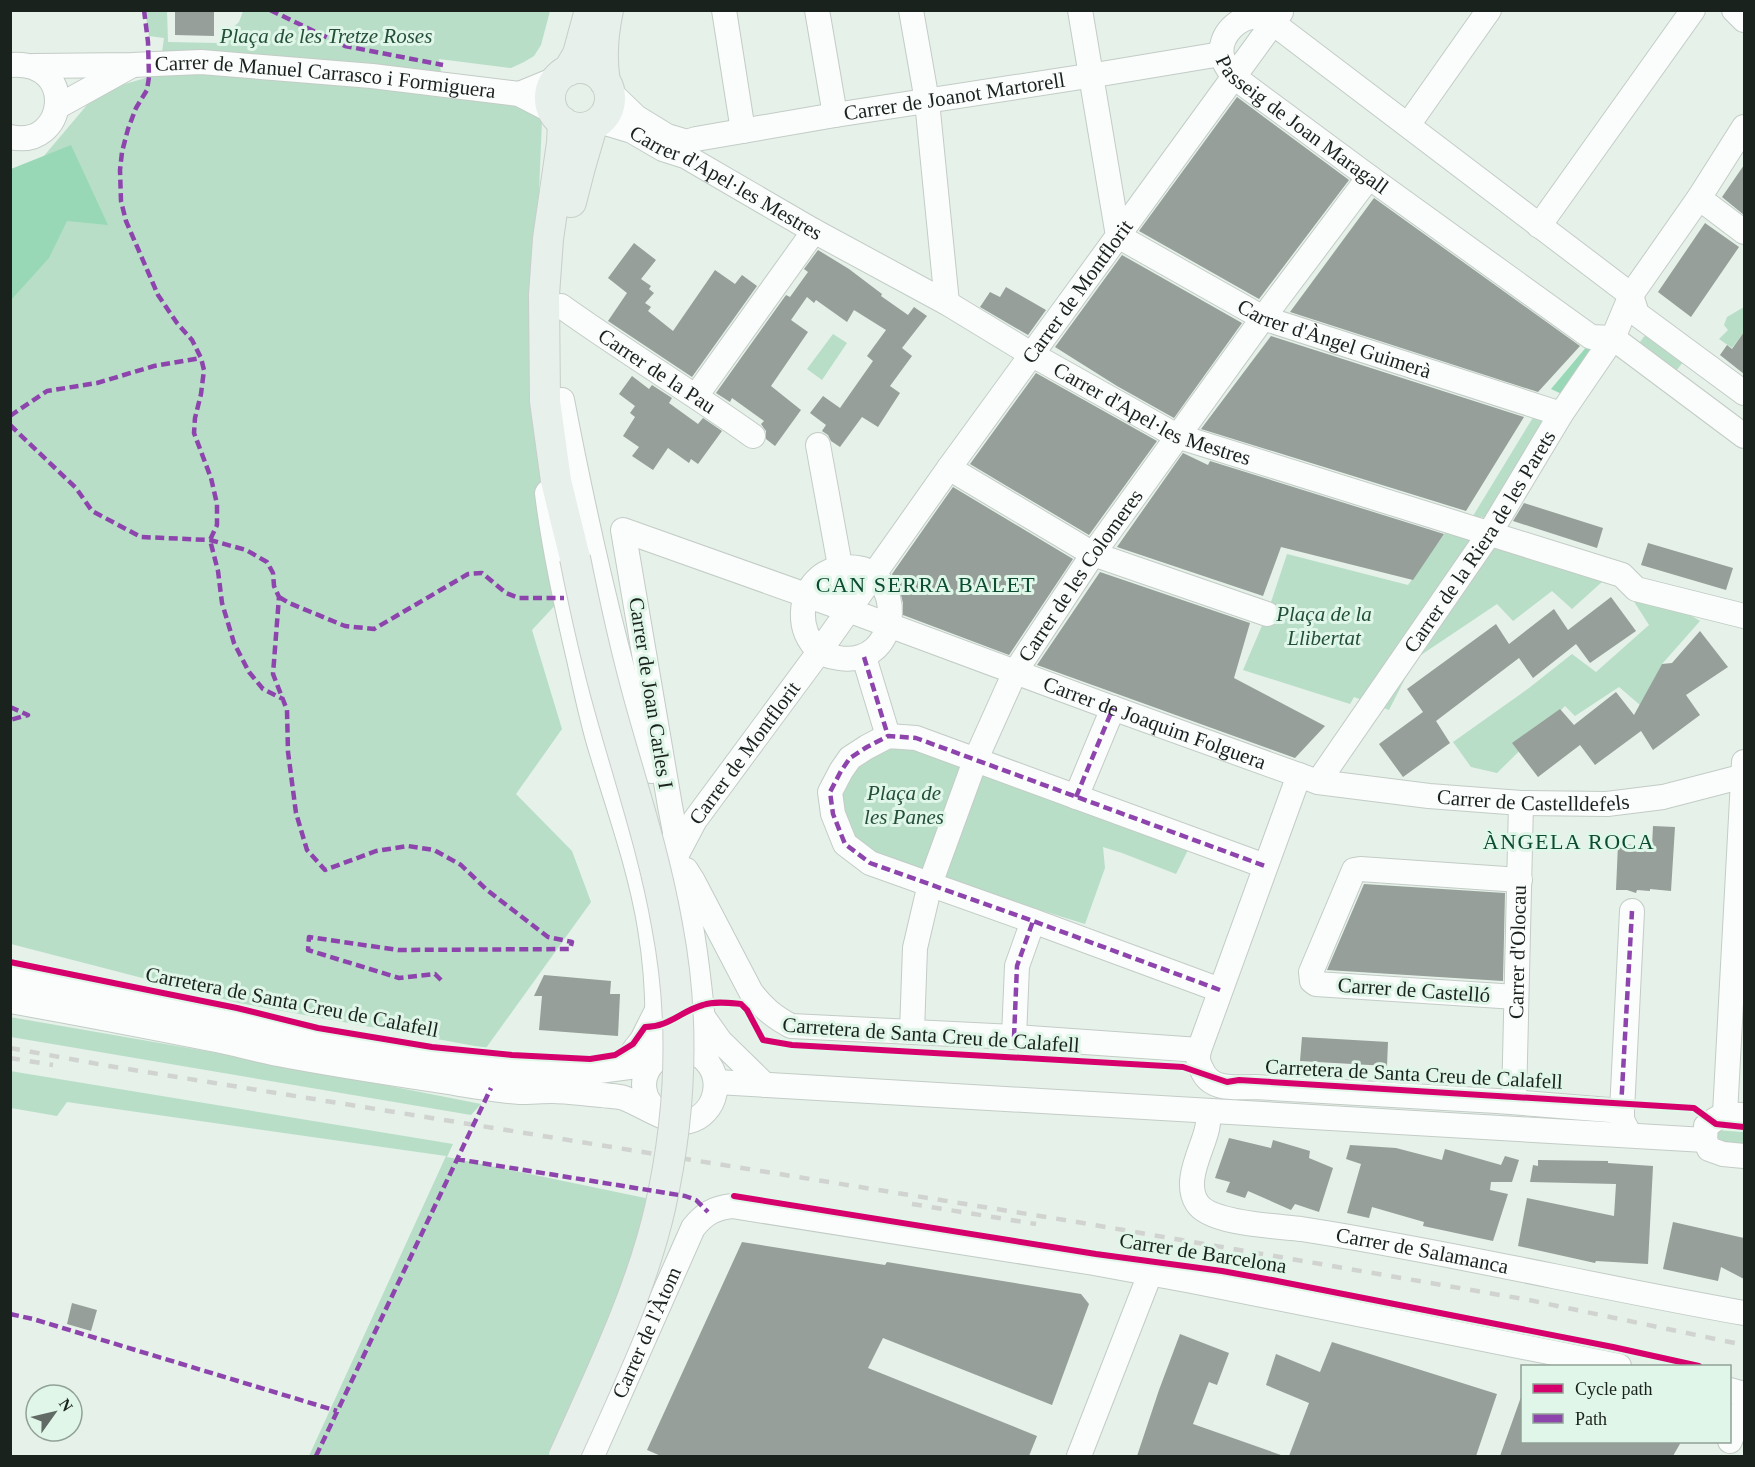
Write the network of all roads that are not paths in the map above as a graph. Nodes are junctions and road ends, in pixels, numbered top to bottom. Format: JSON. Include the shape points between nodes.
{"nodes":[{"id":1,"x":590,"y":10,"type":"edge"},
{"id":2,"x":608,"y":10,"type":"edge"},
{"id":3,"x":724,"y":10,"type":"edge"},
{"id":4,"x":817,"y":10,"type":"edge"},
{"id":5,"x":911,"y":10,"type":"edge"},
{"id":6,"x":1080,"y":10,"type":"edge"},
{"id":7,"x":1489,"y":10,"type":"edge"},
{"id":8,"x":1693,"y":10,"type":"edge"},
{"id":9,"x":1734,"y":10,"type":"edge"},
{"id":10,"x":1249,"y":14,"type":"edge"},
{"id":11,"x":1278,"y":17,"type":"edge"},
{"id":12,"x":1744,"y":20,"type":"edge"},
{"id":13,"x":1221,"y":54,"type":"junction"},
{"id":14,"x":20,"y":63,"type":"edge"},
{"id":15,"x":132,"y":65,"type":"junction"},
{"id":16,"x":563,"y":75,"type":"junction"},
{"id":17,"x":1091,"y":76,"type":"junction"},
{"id":18,"x":1234,"y":77,"type":"junction"},
{"id":19,"x":607,"y":86,"type":"junction"},
{"id":20,"x":519,"y":94,"type":"junction"},
{"id":21,"x":927,"y":101,"type":"junction"},
{"id":22,"x":57,"y":107,"type":"junction"},
{"id":23,"x":835,"y":114,"type":"junction"},
{"id":24,"x":577,"y":120,"type":"junction"},
{"id":25,"x":1408,"y":126,"type":"junction"},
{"id":26,"x":1744,"y":127,"type":"edge"},
{"id":27,"x":743,"y":131,"type":"junction"},
{"id":28,"x":15,"y":141,"type":"edge"},
{"id":29,"x":686,"y":149,"type":"junction"},
{"id":30,"x":1369,"y":177,"type":"junction"},
{"id":31,"x":1699,"y":198,"type":"junction"},
{"id":32,"x":1539,"y":226,"type":"junction"},
{"id":33,"x":814,"y":231,"type":"junction"},
{"id":34,"x":1744,"y":232,"type":"edge"},
{"id":35,"x":1118,"y":236,"type":"junction"},
{"id":36,"x":1631,"y":295,"type":"junction"},
{"id":37,"x":947,"y":303,"type":"junction"},
{"id":38,"x":561,"y":306,"type":"junction"},
{"id":39,"x":1263,"y":318,"type":"junction"},
{"id":40,"x":1613,"y":338,"type":"junction"},
{"id":41,"x":1031,"y":354,"type":"junction"},
{"id":42,"x":1744,"y":393,"type":"edge"},
{"id":43,"x":696,"y":396,"type":"junction"},
{"id":44,"x":554,"y":400,"type":"junction"},
{"id":45,"x":1561,"y":414,"type":"junction"},
{"id":46,"x":1739,"y":428,"type":"edge"},
{"id":47,"x":753,"y":436,"type":"dead end"},
{"id":48,"x":1178,"y":436,"type":"junction"},
{"id":49,"x":818,"y":445,"type":"dead end"},
{"id":50,"x":949,"y":468,"type":"junction"},
{"id":51,"x":1489,"y":534,"type":"junction"},
{"id":52,"x":1093,"y":554,"type":"junction"},
{"id":53,"x":840,"y":567,"type":"junction"},
{"id":54,"x":874,"y":574,"type":"junction"},
{"id":55,"x":806,"y":595,"type":"junction"},
{"id":56,"x":848,"y":610,"type":"junction"},
{"id":57,"x":1267,"y":614,"type":"dead end"},
{"id":58,"x":1744,"y":616,"type":"edge"},
{"id":59,"x":889,"y":626,"type":"junction"},
{"id":60,"x":819,"y":652,"type":"junction"},
{"id":61,"x":864,"y":657,"type":"junction"},
{"id":62,"x":1015,"y":672,"type":"junction"},
{"id":63,"x":1113,"y":708,"type":"junction"},
{"id":64,"x":888,"y":736,"type":"junction"},
{"id":65,"x":975,"y":760,"type":"junction"},
{"id":66,"x":1744,"y":771,"type":"edge"},
{"id":67,"x":1309,"y":778,"type":"junction"},
{"id":68,"x":1076,"y":797,"type":"junction"},
{"id":69,"x":1521,"y":803,"type":"junction"},
{"id":70,"x":1742,"y":830,"type":"edge"},
{"id":71,"x":676,"y":856,"type":"junction"},
{"id":72,"x":1265,"y":866,"type":"junction"},
{"id":73,"x":1520,"y":880,"type":"junction"},
{"id":74,"x":930,"y":884,"type":"junction"},
{"id":75,"x":1632,"y":911,"type":"dead end"},
{"id":76,"x":688,"y":913,"type":"junction"},
{"id":77,"x":1033,"y":921,"type":"junction"},
{"id":78,"x":715,"y":923,"type":"junction"},
{"id":79,"x":650,"y":926,"type":"junction"},
{"id":80,"x":10,"y":978,"type":"edge"},
{"id":81,"x":1220,"y":990,"type":"junction"},
{"id":82,"x":1516,"y":997,"type":"junction"},
{"id":83,"x":10,"y":1001,"type":"edge"},
{"id":84,"x":656,"y":1012,"type":"junction"},
{"id":85,"x":703,"y":1017,"type":"junction"},
{"id":86,"x":912,"y":1031,"type":"junction"},
{"id":87,"x":1014,"y":1037,"type":"junction"},
{"id":88,"x":1199,"y":1050,"type":"junction"},
{"id":89,"x":654,"y":1062,"type":"junction"},
{"id":90,"x":620,"y":1068,"type":"junction"},
{"id":91,"x":712,"y":1072,"type":"junction"},
{"id":92,"x":1736,"y":1072,"type":"edge"},
{"id":93,"x":1213,"y":1081,"type":"junction"},
{"id":94,"x":765,"y":1085,"type":"junction"},
{"id":95,"x":1514,"y":1102,"type":"junction"},
{"id":96,"x":1215,"y":1111,"type":"junction"},
{"id":97,"x":1622,"y":1111,"type":"junction"},
{"id":98,"x":656,"y":1112,"type":"junction"},
{"id":99,"x":1735,"y":1115,"type":"edge"},
{"id":100,"x":1630,"y":1135,"type":"junction"},
{"id":101,"x":1705,"y":1140,"type":"junction"},
{"id":102,"x":1744,"y":1156,"type":"edge"},
{"id":103,"x":708,"y":1212,"type":"joint"},
{"id":104,"x":1150,"y":1274,"type":"junction"},
{"id":105,"x":1744,"y":1313,"type":"edge"},
{"id":106,"x":1614,"y":1365,"type":"edge"},
{"id":107,"x":1744,"y":1405,"type":"edge"},
{"id":108,"x":1731,"y":1436,"type":"edge"},
{"id":109,"x":564,"y":1456,"type":"edge"},
{"id":110,"x":592,"y":1456,"type":"edge"},
{"id":111,"x":1079,"y":1456,"type":"edge"}],
"edges":[{"from":1,"to":16,"type":"main road","via":[[578,54]]},
{"from":2,"to":19,"type":"main road","via":[[603,68]]},
{"from":3,"to":27,"type":"street"},
{"from":4,"to":23,"type":"street"},
{"from":5,"to":21,"type":"street"},
{"from":6,"to":17,"type":"street"},
{"from":7,"to":25,"type":"street"},
{"from":8,"to":32,"type":"street"},
{"from":9,"to":12,"type":"street"},
{"from":10,"to":11,"type":"street","name":"Passeig de Joan Maragall"},
{"from":10,"to":13,"type":"street","name":"Passeig de Joan Maragall","via":[[1228,30]]},
{"from":11,"to":18,"type":"street","name":"Carrer de Montflorit"},
{"from":11,"to":25,"type":"street","name":"Passeig de Joan Maragall"},
{"from":13,"to":17,"type":"street","name":"Carrer de Joanot Martorell"},
{"from":13,"to":18,"type":"street","name":"Passeig de Joan Maragall"},
{"from":14,"to":15,"type":"street","name":"Carrer de Manuel Carrasco i Formiguera"},
{"from":14,"to":22,"type":"street","via":[[44,72],[57,94]]},
{"from":15,"to":20,"type":"street","name":"Carrer de Manuel Carrasco i Formiguera","via":[[223,63]]},
{"from":15,"to":22,"type":"street","name":"Carrer de Manuel Carrasco i Formiguera"},
{"from":16,"to":19,"type":"main road","via":[[588,70],[598,74]]},
{"from":16,"to":20,"type":"street","name":"Carrer de Manuel Carrasco i Formiguera"},
{"from":16,"to":24,"type":"main road","via":[[553,88],[551,102]]},
{"from":17,"to":21,"type":"street","name":"Carrer de Joanot Martorell"},
{"from":17,"to":35,"type":"street"},
{"from":18,"to":30,"type":"street","name":"Passeig de Joan Maragall"},
{"from":18,"to":35,"type":"street","name":"Carrer de Montflorit"},
{"from":19,"to":24,"type":"main road","via":[[608,109]]},
{"from":19,"to":29,"type":"street","via":[[636,117]]},
{"from":20,"to":24,"type":"street","name":"Carrer de Manuel Carrasco i Formiguera"},
{"from":21,"to":23,"type":"street","name":"Carrer de Joanot Martorell"},
{"from":21,"to":37,"type":"street"},
{"from":22,"to":28,"type":"street","via":[[47,128]]},
{"from":23,"to":27,"type":"street","name":"Carrer de Joanot Martorell"},
{"from":24,"to":29,"type":"street","name":"Carrer d'Apel·les Mestres","via":[[632,131],[663,149]]},
{"from":24,"to":38,"type":"main road"},
{"from":24,"to":44,"type":"main road","via":[[562,143],[548,239],[544,295]]},
{"from":25,"to":32,"type":"street","name":"Passeig de Joan Maragall"},
{"from":26,"to":31,"type":"street","name":"Carrer de la Riera de les Parets"},
{"from":27,"to":29,"type":"street","name":"Carrer de Joanot Martorell","via":[[696,139]]},
{"from":29,"to":33,"type":"street","name":"Carrer d'Apel·les Mestres"},
{"from":30,"to":39,"type":"street","name":"Carrer de les Colomeres"},
{"from":30,"to":40,"type":"street","name":"Passeig de Joan Maragall","via":[[1590,337]]},
{"from":31,"to":34,"type":"street"},
{"from":31,"to":36,"type":"street","name":"Carrer de la Riera de les Parets"},
{"from":32,"to":36,"type":"street","name":"Passeig de Joan Maragall"},
{"from":33,"to":37,"type":"street","name":"Carrer d'Apel·les Mestres"},
{"from":33,"to":43,"type":"street"},
{"from":35,"to":39,"type":"street","name":"Carrer d'Àngel Guimerà"},
{"from":35,"to":41,"type":"street","name":"Carrer de Montflorit"},
{"from":36,"to":40,"type":"street","name":"Carrer de la Riera de les Parets"},
{"from":36,"to":42,"type":"street","via":[[1637,314]]},
{"from":37,"to":41,"type":"street","name":"Carrer d'Apel·les Mestres"},
{"from":38,"to":43,"type":"street","name":"Carrer de la Pau"},
{"from":38,"to":44,"type":"main road"},
{"from":39,"to":45,"type":"street","name":"Carrer d'Àngel Guimerà"},
{"from":39,"to":48,"type":"street","name":"Carrer de les Colomeres"},
{"from":40,"to":45,"type":"street","name":"Carrer de la Riera de les Parets"},
{"from":40,"to":46,"type":"street"},
{"from":41,"to":48,"type":"street","name":"Carrer d'Apel·les Mestres"},
{"from":41,"to":50,"type":"street","name":"Carrer de Montflorit"},
{"from":43,"to":47,"type":"street","name":"Carrer de la Pau"},
{"from":44,"to":71,"type":"street","via":[[632,710]]},
{"from":44,"to":79,"type":"street","via":[[544,460],[564,598],[596,732]]},
{"from":44,"to":109,"type":"main road","bridge":true,"via":[[574,558],[668,926],[679,1032],[676,1110],[660,1210],[610,1352]]},
{"from":45,"to":51,"type":"street","name":"Carrer de la Riera de les Parets"},
{"from":48,"to":51,"type":"street","name":"Carrer d'Apel·les Mestres"},
{"from":48,"to":52,"type":"street","name":"Carrer de les Colomeres"},
{"from":49,"to":53,"type":"street"},
{"from":50,"to":52,"type":"street"},
{"from":50,"to":54,"type":"street","name":"Carrer de Montflorit"},
{"from":51,"to":58,"type":"street","name":"Carrer d'Apel·les Mestres","via":[[1622,575],[1636,589]]},
{"from":51,"to":67,"type":"street","name":"Carrer de la Riera de les Parets"},
{"from":52,"to":57,"type":"street"},
{"from":52,"to":62,"type":"street","name":"Carrer de les Colomeres"},
{"from":53,"to":54,"type":"street"},
{"from":53,"to":55,"type":"street","via":[[819,578]]},
{"from":53,"to":56,"type":"street"},
{"from":54,"to":56,"type":"street","name":"Carrer de Montflorit"},
{"from":54,"to":59,"type":"street","via":[[888,598]]},
{"from":55,"to":56,"type":"street","name":"Carrer de Joaquim Folguera"},
{"from":55,"to":60,"type":"street","via":[[802,621],[806,635]]},
{"from":55,"to":71,"type":"street","name":"Carrer de Joan Carles I","via":[[623,530]]},
{"from":56,"to":59,"type":"street","name":"Carrer de Joaquim Folguera"},
{"from":56,"to":60,"type":"street","name":"Carrer de Montflorit"},
{"from":59,"to":61,"type":"street","via":[[885,637]]},
{"from":59,"to":62,"type":"street","name":"Carrer de Joaquim Folguera"},
{"from":60,"to":61,"type":"street","via":[[844,659]]},
{"from":60,"to":71,"type":"street","name":"Carrer de Montflorit","via":[[695,820]]},
{"from":61,"to":64,"type":"street"},
{"from":62,"to":63,"type":"street","name":"Carrer de Joaquim Folguera"},
{"from":62,"to":65,"type":"street","name":"Carrer de les Colomeres"},
{"from":63,"to":67,"type":"street","name":"Carrer de Joaquim Folguera"},
{"from":63,"to":68,"type":"street"},
{"from":64,"to":65,"type":"street","via":[[916,738]]},
{"from":64,"to":74,"type":"street","via":[[850,758],[830,792],[833,814],[845,844],[870,863]]},
{"from":65,"to":68,"type":"street"},
{"from":65,"to":74,"type":"street","name":"Carrer de les Colomeres"},
{"from":66,"to":69,"type":"street","name":"Carrer de Castelldefels","via":[[1663,796],[1607,804]]},
{"from":66,"to":70,"type":"street"},
{"from":67,"to":69,"type":"street","name":"Carrer de Castelldefels","via":[[1429,796]]},
{"from":67,"to":72,"type":"street","name":"Carrer de la Riera de les Parets"},
{"from":68,"to":72,"type":"street"},
{"from":69,"to":73,"type":"street","name":"Carrer d'Olocau"},
{"from":70,"to":92,"type":"street"},
{"from":71,"to":76,"type":"street"},
{"from":71,"to":78,"type":"street","name":"Carretera de Santa Creu de Calafell"},
{"from":72,"to":81,"type":"street","name":"Carrer de la Riera de les Parets"},
{"from":73,"to":82,"type":"street","name":"Carrer d'Olocau"},
{"from":73,"to":82,"type":"street","name":"Carrer de Castelló","via":[[1354,870],[1311,972],[1316,984]]},
{"from":74,"to":77,"type":"street"},
{"from":74,"to":86,"type":"street","name":"Carrer de les Colomeres","via":[[915,948]]},
{"from":75,"to":97,"type":"street"},
{"from":76,"to":78,"type":"street","via":[[700,912]]},
{"from":76,"to":79,"type":"street","via":[[656,920]]},
{"from":76,"to":85,"type":"street"},
{"from":77,"to":81,"type":"street"},
{"from":77,"to":87,"type":"street","via":[[1017,966]]},
{"from":78,"to":86,"type":"street","name":"Carretera de Santa Creu de Calafell","via":[[751,992],[774,1017],[791,1026]]},
{"from":79,"to":84,"type":"street"},
{"from":80,"to":90,"type":"street","via":[[217,1021],[466,1065],[564,1072]]},
{"from":81,"to":88,"type":"street","name":"Carrer de la Riera de les Parets"},
{"from":82,"to":95,"type":"street","name":"Carrer d'Olocau"},
{"from":83,"to":98,"type":"street","via":[[356,1068],[520,1092],[562,1091],[622,1097]]},
{"from":84,"to":89,"type":"street"},
{"from":84,"to":90,"type":"street","via":[[642,1040]]},
{"from":85,"to":91,"type":"street"},
{"from":85,"to":94,"type":"street","via":[[720,1041]]},
{"from":86,"to":87,"type":"street","name":"Carretera de Santa Creu de Calafell"},
{"from":87,"to":88,"type":"street","name":"Carretera de Santa Creu de Calafell"},
{"from":88,"to":93,"type":"street","via":[[1198,1062]]},
{"from":89,"to":90,"type":"street"},
{"from":89,"to":91,"type":"street","via":[[668,1052],[689,1051],[698,1054]]},
{"from":89,"to":98,"type":"street","via":[[645,1084],[646,1096]]},
{"from":91,"to":94,"type":"street"},
{"from":91,"to":98,"type":"street","via":[[716,1094],[704,1113],[682,1122]]},
{"from":92,"to":99,"type":"street"},
{"from":93,"to":95,"type":"street","via":[[1255,1087]]},
{"from":93,"to":96,"type":"street","name":"Carrer de Salamanca"},
{"from":94,"to":96,"type":"street"},
{"from":95,"to":97,"type":"street"},
{"from":96,"to":100,"type":"street"},
{"from":96,"to":105,"type":"street","name":"Carrer de Salamanca","via":[[1192,1185],[1197,1203],[1211,1215]]},
{"from":97,"to":100,"type":"street"},
{"from":99,"to":101,"type":"street","via":[[1716,1118],[1706,1126]]},
{"from":100,"to":101,"type":"street"},
{"from":101,"to":102,"type":"street","via":[[1709,1149]]},
{"from":103,"to":104,"type":"street","name":"Carrer de Barcelona","via":[[732,1206]]},
{"from":103,"to":110,"type":"street","name":"Carrer de l'Àtom","via":[[685,1243]]},
{"from":104,"to":106,"type":"street","name":"Carrer de Barcelona"},
{"from":104,"to":111,"type":"street"},
{"from":107,"to":108,"type":"street"}]}
